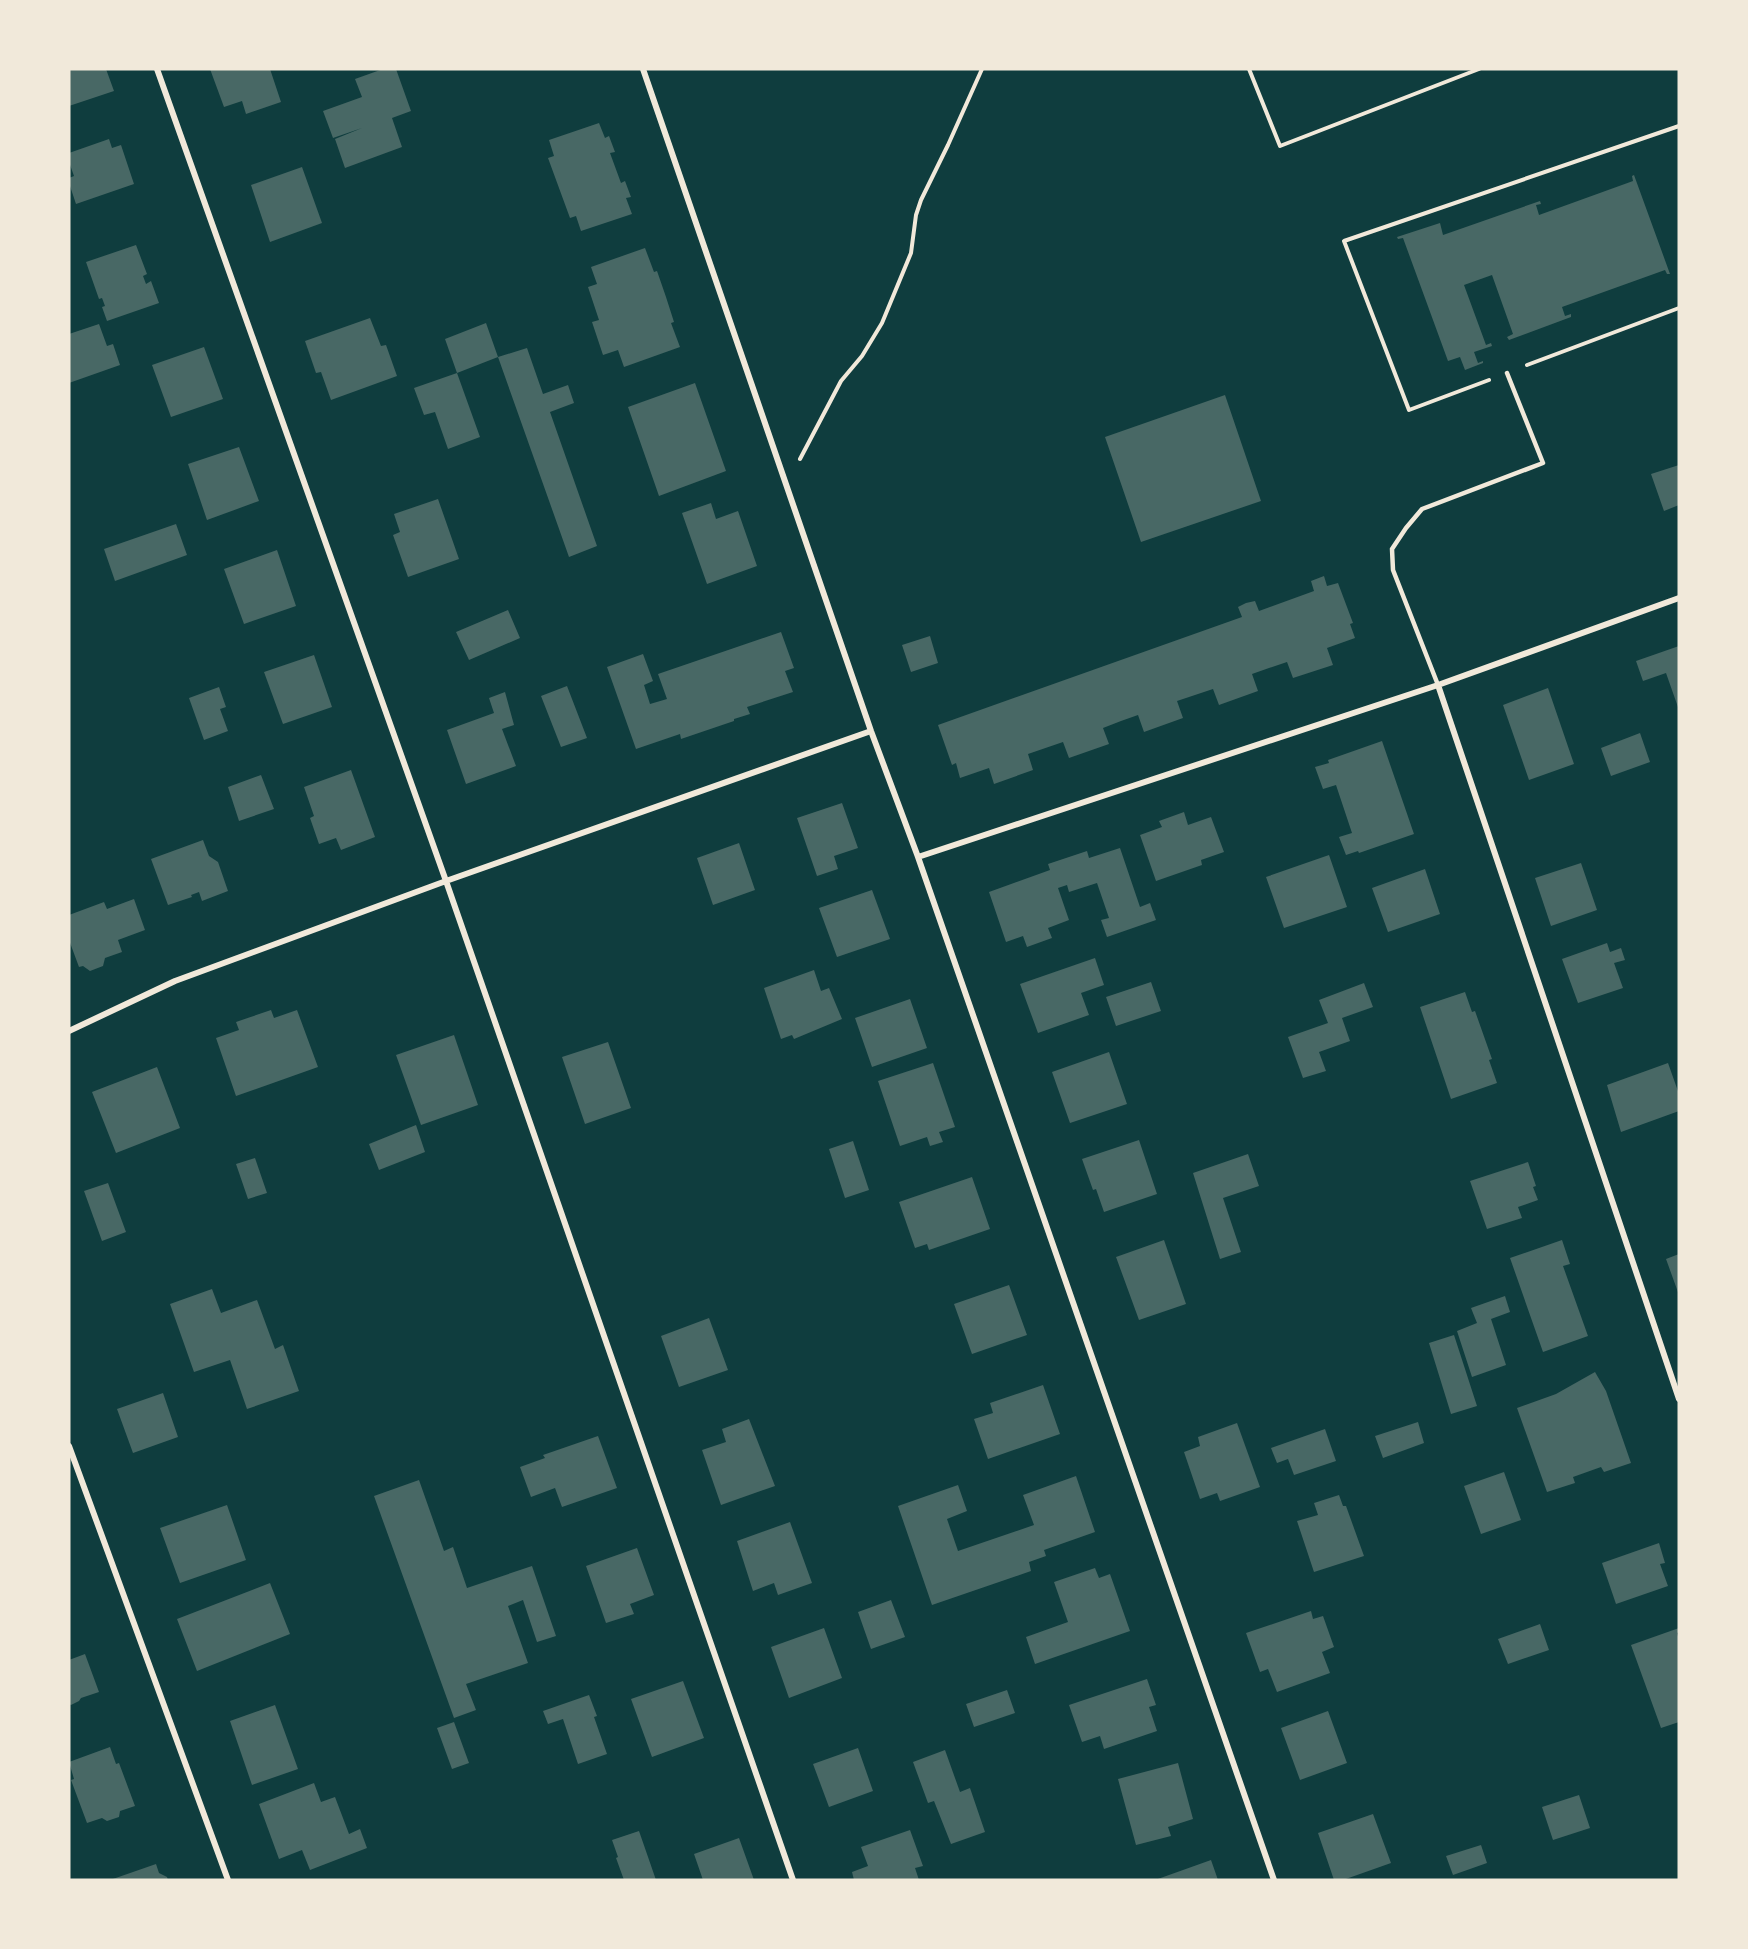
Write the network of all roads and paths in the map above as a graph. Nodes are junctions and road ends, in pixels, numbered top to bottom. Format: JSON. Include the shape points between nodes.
{"nodes":[{"id":1,"x":157,"y":69,"type":"edge"},
{"id":2,"x":644,"y":69,"type":"edge"},
{"id":3,"x":982,"y":69,"type":"edge"},
{"id":4,"x":1249,"y":69,"type":"edge"},
{"id":5,"x":1479,"y":69,"type":"edge"},
{"id":6,"x":1679,"y":126,"type":"edge"},
{"id":7,"x":1679,"y":308,"type":"edge"},
{"id":8,"x":1508,"y":373,"type":"junction"},
{"id":9,"x":787,"y":484,"type":"junction"},
{"id":10,"x":1679,"y":598,"type":"edge"},
{"id":11,"x":1438,"y":686,"type":"junction"},
{"id":12,"x":872,"y":731,"type":"junction"},
{"id":13,"x":918,"y":857,"type":"junction"},
{"id":14,"x":446,"y":881,"type":"junction"},
{"id":15,"x":69,"y":1031,"type":"edge"},
{"id":16,"x":1679,"y":1399,"type":"edge"},
{"id":17,"x":69,"y":1446,"type":"edge"},
{"id":18,"x":228,"y":1880,"type":"edge"},
{"id":19,"x":793,"y":1880,"type":"edge"},
{"id":20,"x":1274,"y":1880,"type":"edge"}],
"edges":[{"from":1,"to":14,"type":"street"},
{"from":2,"to":9,"type":"street"},
{"from":3,"to":9,"type":"path","via":[[921,200],[911,253],[882,323],[836,388]]},
{"from":4,"to":5,"type":"path","via":[[1280,146]]},
{"from":6,"to":8,"type":"path","via":[[1344,241],[1409,410]]},
{"from":7,"to":8,"type":"path"},
{"from":8,"to":11,"type":"lane","via":[[1543,463],[1422,509],[1392,549],[1394,570]]},
{"from":9,"to":12,"type":"street"},
{"from":10,"to":11,"type":"street"},
{"from":11,"to":13,"type":"street"},
{"from":11,"to":16,"type":"street"},
{"from":12,"to":13,"type":"street"},
{"from":12,"to":14,"type":"street"},
{"from":13,"to":20,"type":"street"},
{"from":14,"to":15,"type":"street","via":[[175,981]]},
{"from":14,"to":19,"type":"street"},
{"from":17,"to":18,"type":"street"}]}
